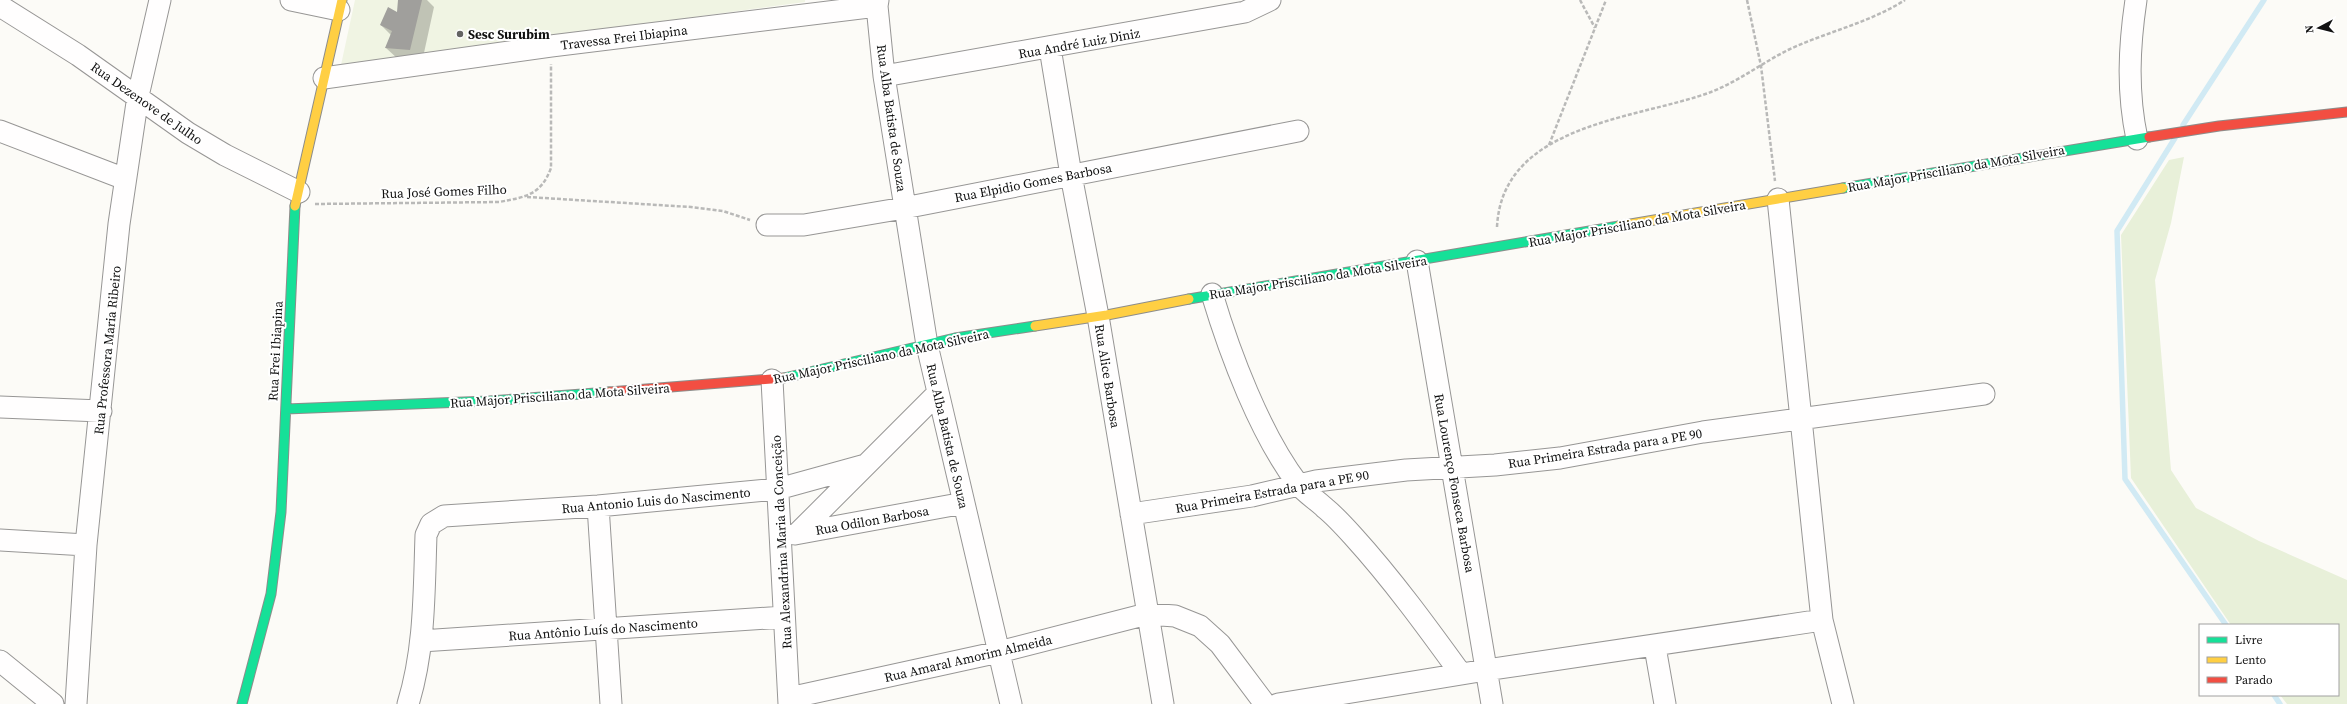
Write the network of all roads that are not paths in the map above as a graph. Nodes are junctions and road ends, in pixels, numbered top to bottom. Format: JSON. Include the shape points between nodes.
{"nodes":[{"id":1,"x":160,"y":0,"type":"edge"},
{"id":2,"x":291,"y":0,"type":"edge"},
{"id":3,"x":1270,"y":0,"type":"edge"},
{"id":4,"x":2136,"y":0,"type":"edge"},
{"id":5,"x":878,"y":3,"type":"edge"},
{"id":6,"x":341,"y":5,"type":"edge"},
{"id":7,"x":10,"y":7,"type":"edge"},
{"id":8,"x":1050,"y":48,"type":"junction"},
{"id":9,"x":884,"y":76,"type":"junction"},
{"id":10,"x":324,"y":78,"type":"junction"},
{"id":11,"x":138,"y":96,"type":"junction"},
{"id":12,"x":2347,"y":112,"type":"edge"},
{"id":13,"x":0,"y":131,"type":"edge"},
{"id":14,"x":1298,"y":131,"type":"dead end"},
{"id":15,"x":2137,"y":139,"type":"junction"},
{"id":16,"x":1071,"y":175,"type":"junction"},
{"id":17,"x":125,"y":179,"type":"junction"},
{"id":18,"x":298,"y":196,"type":"junction"},
{"id":19,"x":1778,"y":199,"type":"junction"},
{"id":20,"x":904,"y":208,"type":"junction"},
{"id":21,"x":767,"y":225,"type":"road end"},
{"id":22,"x":1418,"y":261,"type":"junction"},
{"id":23,"x":1212,"y":294,"type":"junction"},
{"id":24,"x":1098,"y":316,"type":"junction"},
{"id":25,"x":927,"y":345,"type":"junction"},
{"id":26,"x":772,"y":380,"type":"junction"},
{"id":27,"x":937,"y":394,"type":"junction"},
{"id":28,"x":1984,"y":394,"type":"dead end"},
{"id":29,"x":0,"y":407,"type":"edge"},
{"id":30,"x":286,"y":409,"type":"junction"},
{"id":31,"x":101,"y":410,"type":"junction"},
{"id":32,"x":1802,"y":418,"type":"junction"},
{"id":33,"x":865,"y":465,"type":"junction"},
{"id":34,"x":1452,"y":467,"type":"junction"},
{"id":35,"x":1298,"y":485,"type":"junction"},
{"id":36,"x":778,"y":489,"type":"junction"},
{"id":37,"x":964,"y":503,"type":"junction"},
{"id":38,"x":598,"y":506,"type":"junction"},
{"id":39,"x":1131,"y":514,"type":"junction"},
{"id":40,"x":789,"y":535,"type":"junction"},
{"id":41,"x":0,"y":540,"type":"edge"},
{"id":42,"x":86,"y":544,"type":"junction"},
{"id":43,"x":1147,"y":614,"type":"junction"},
{"id":44,"x":784,"y":616,"type":"junction"},
{"id":45,"x":1822,"y":620,"type":"junction"},
{"id":46,"x":605,"y":630,"type":"junction"},
{"id":47,"x":422,"y":642,"type":"junction"},
{"id":48,"x":1655,"y":646,"type":"junction"},
{"id":49,"x":999,"y":652,"type":"junction"},
{"id":50,"x":0,"y":661,"type":"edge"},
{"id":51,"x":1486,"y":670,"type":"junction"},
{"id":52,"x":1461,"y":674,"type":"junction"},
{"id":53,"x":789,"y":701,"type":"edge"},
{"id":54,"x":54,"y":704,"type":"edge"},
{"id":55,"x":76,"y":704,"type":"edge"},
{"id":56,"x":242,"y":704,"type":"edge"},
{"id":57,"x":408,"y":704,"type":"edge"},
{"id":58,"x":611,"y":704,"type":"edge"},
{"id":59,"x":1011,"y":704,"type":"edge"},
{"id":60,"x":1163,"y":704,"type":"edge"},
{"id":61,"x":1265,"y":704,"type":"edge"},
{"id":62,"x":1278,"y":704,"type":"edge"},
{"id":63,"x":1492,"y":704,"type":"edge"},
{"id":64,"x":1664,"y":704,"type":"edge"},
{"id":65,"x":1843,"y":704,"type":"edge"}],
"edges":[{"from":1,"to":11,"type":"street","name":"Rua Professora Maria Ribeiro"},
{"from":2,"to":6,"type":"street"},
{"from":3,"to":8,"type":"street","name":"Rua André Luiz Diniz","via":[[1245,12]]},
{"from":4,"to":15,"type":"street","via":[[2130,37],[2129,78]]},
{"from":5,"to":9,"type":"street","name":"Rua Alba Batista de Souza"},
{"from":5,"to":10,"type":"street","name":"Travessa Frei Ibiapina"},
{"from":6,"to":10,"type":"main road","name":"Rua Frei Ibiapina"},
{"from":7,"to":11,"type":"street","name":"Rua Dezenove de Julho"},
{"from":8,"to":9,"type":"street","name":"Rua André Luiz Diniz"},
{"from":8,"to":16,"type":"street","name":"Rua Alice Barbosa"},
{"from":9,"to":20,"type":"street","name":"Rua Alba Batista de Souza"},
{"from":10,"to":18,"type":"main road","name":"Rua Frei Ibiapina"},
{"from":11,"to":17,"type":"street","name":"Rua Professora Maria Ribeiro"},
{"from":11,"to":18,"type":"street","name":"Rua Dezenove de Julho","via":[[188,133]]},
{"from":12,"to":15,"type":"main road","name":"Rua Major Prisciliano da Mota Silveira","via":[[2219,126]]},
{"from":13,"to":17,"type":"street"},
{"from":14,"to":16,"type":"street","name":"Rua Elpidio Gomes Barbosa"},
{"from":15,"to":19,"type":"main road","name":"Rua Major Prisciliano da Mota Silveira"},
{"from":16,"to":20,"type":"street","name":"Rua Elpidio Gomes Barbosa"},
{"from":16,"to":24,"type":"street","name":"Rua Alice Barbosa"},
{"from":17,"to":31,"type":"street","name":"Rua Professora Maria Ribeiro"},
{"from":18,"to":30,"type":"main road","name":"Rua Frei Ibiapina"},
{"from":19,"to":22,"type":"main road","name":"Rua Major Prisciliano da Mota Silveira"},
{"from":19,"to":32,"type":"street"},
{"from":20,"to":21,"type":"street","name":"Rua Elpidio Gomes Barbosa","via":[[804,225]]},
{"from":20,"to":25,"type":"street","name":"Rua Alba Batista de Souza"},
{"from":22,"to":23,"type":"main road","name":"Rua Major Prisciliano da Mota Silveira"},
{"from":22,"to":34,"type":"street","name":"Rua Lourenço Fonseca Barbosa"},
{"from":23,"to":24,"type":"main road","name":"Rua Major Prisciliano da Mota Silveira"},
{"from":23,"to":35,"type":"street","via":[[1226,341],[1250,397],[1275,448]]},
{"from":24,"to":25,"type":"main road","name":"Rua Major Prisciliano da Mota Silveira","via":[[955,338]]},
{"from":24,"to":39,"type":"street","name":"Rua Alice Barbosa"},
{"from":25,"to":26,"type":"main road","name":"Rua Major Prisciliano da Mota Silveira"},
{"from":25,"to":27,"type":"street","name":"Rua Alba Batista de Souza"},
{"from":26,"to":30,"type":"main road","name":"Rua Major Prisciliano da Mota Silveira","via":[[488,401]]},
{"from":26,"to":36,"type":"street","name":"Rua Alexandrina Maria da Conceição"},
{"from":27,"to":33,"type":"street"},
{"from":27,"to":37,"type":"street","name":"Rua Alba Batista de Souza"},
{"from":28,"to":32,"type":"street","name":"Rua Primeira Estrada para a PE 90"},
{"from":29,"to":31,"type":"street"},
{"from":30,"to":56,"type":"main road","name":"Rua Frei Ibiapina","via":[[281,512],[271,594]]},
{"from":31,"to":42,"type":"street","name":"Rua Professora Maria Ribeiro"},
{"from":32,"to":34,"type":"street","name":"Rua Primeira Estrada para a PE 90","via":[[1703,432],[1560,458]]},
{"from":32,"to":45,"type":"street"},
{"from":33,"to":36,"type":"street","name":"Rua Antonio Luis do Nascimento"},
{"from":33,"to":40,"type":"street"},
{"from":34,"to":35,"type":"street","name":"Rua Primeira Estrada para a PE 90","via":[[1399,470]]},
{"from":34,"to":51,"type":"street","name":"Rua Lourenço Fonseca Barbosa"},
{"from":35,"to":39,"type":"street","name":"Rua Primeira Estrada para a PE 90","via":[[1252,496]]},
{"from":35,"to":52,"type":"street","via":[[1327,509],[1353,536],[1419,615]]},
{"from":36,"to":38,"type":"street","name":"Rua Antonio Luis do Nascimento"},
{"from":36,"to":40,"type":"street","name":"Rua Alexandrina Maria da Conceição"},
{"from":37,"to":40,"type":"street","name":"Rua Odilon Barbosa"},
{"from":37,"to":49,"type":"street","name":"Rua Alba Batista de Souza"},
{"from":38,"to":46,"type":"street"},
{"from":38,"to":47,"type":"street","name":"Rua Antonio Luis do Nascimento","via":[[444,516],[432,524],[426,535]]},
{"from":39,"to":43,"type":"street","name":"Rua Alice Barbosa"},
{"from":40,"to":44,"type":"street","name":"Rua Alexandrina Maria da Conceição"},
{"from":41,"to":42,"type":"street"},
{"from":42,"to":55,"type":"street","name":"Rua Professora Maria Ribeiro"},
{"from":43,"to":49,"type":"street","name":"Rua Amaral Amorim Almeida"},
{"from":43,"to":60,"type":"street","name":"Rua Alice Barbosa"},
{"from":43,"to":61,"type":"street","name":"Rua Amaral Amorim Almeida","via":[[1175,616],[1200,626],[1220,644]]},
{"from":44,"to":46,"type":"street","name":"Rua Antônio Luís do Nascimento"},
{"from":44,"to":53,"type":"street","name":"Rua Alexandrina Maria da Conceição"},
{"from":45,"to":48,"type":"street"},
{"from":45,"to":65,"type":"street"},
{"from":46,"to":47,"type":"street","name":"Rua Antônio Luís do Nascimento"},
{"from":46,"to":58,"type":"street"},
{"from":47,"to":57,"type":"street","via":[[417,675]]},
{"from":48,"to":51,"type":"street"},
{"from":48,"to":64,"type":"street"},
{"from":49,"to":53,"type":"street","name":"Rua Amaral Amorim Almeida"},
{"from":49,"to":59,"type":"street","name":"Rua Alba Batista de Souza"},
{"from":50,"to":54,"type":"street"},
{"from":51,"to":52,"type":"street"},
{"from":51,"to":63,"type":"street","name":"Rua Lourenço Fonseca Barbosa"},
{"from":52,"to":62,"type":"street"}]}
